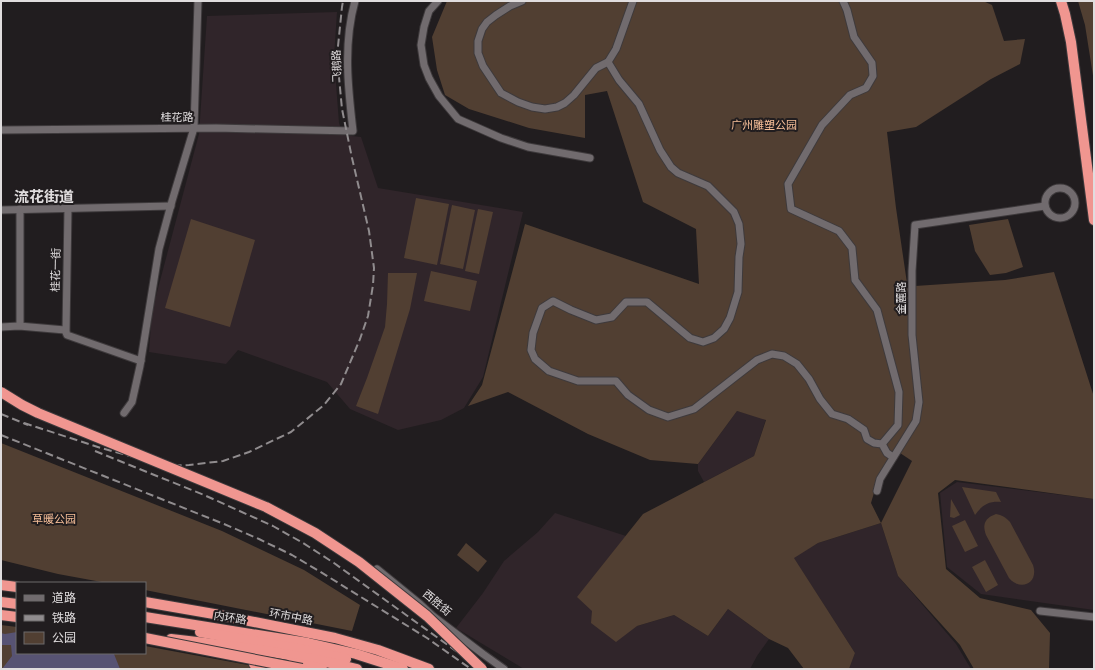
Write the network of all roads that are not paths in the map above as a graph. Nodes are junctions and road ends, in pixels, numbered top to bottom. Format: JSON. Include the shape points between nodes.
{"nodes":[{"id":1,"x":198,"y":1,"type":"edge"},
{"id":2,"x":355,"y":1,"type":"edge"},
{"id":3,"x":438,"y":1,"type":"edge"},
{"id":4,"x":522,"y":1,"type":"edge"},
{"id":5,"x":633,"y":1,"type":"edge"},
{"id":6,"x":843,"y":1,"type":"edge"},
{"id":7,"x":1061,"y":1,"type":"edge"},
{"id":8,"x":1068,"y":1,"type":"edge"},
{"id":9,"x":608,"y":62,"type":"junction"},
{"id":10,"x":194,"y":128,"type":"junction"},
{"id":11,"x":1,"y":130,"type":"edge"},
{"id":12,"x":353,"y":131,"type":"joint"},
{"id":13,"x":590,"y":158,"type":"dead end"},
{"id":14,"x":1094,"y":172,"type":"edge"},
{"id":15,"x":171,"y":206,"type":"junction"},
{"id":16,"x":1045,"y":206,"type":"junction"},
{"id":17,"x":68,"y":208,"type":"junction"},
{"id":18,"x":20,"y":209,"type":"junction"},
{"id":19,"x":1,"y":210,"type":"edge"},
{"id":20,"x":1094,"y":220,"type":"edge"},
{"id":21,"x":20,"y":322,"type":"dead end"},
{"id":22,"x":1,"y":326,"type":"edge"},
{"id":23,"x":66,"y":332,"type":"junction"},
{"id":24,"x":141,"y":361,"type":"junction"},
{"id":25,"x":1,"y":392,"type":"edge"},
{"id":26,"x":124,"y":413,"type":"dead end"},
{"id":27,"x":882,"y":444,"type":"junction"},
{"id":28,"x":893,"y":457,"type":"junction"},
{"id":29,"x":877,"y":491,"type":"dead end"},
{"id":30,"x":377,"y":569,"type":"dead end"},
{"id":31,"x":1,"y":585,"type":"edge"},
{"id":32,"x":16,"y":588,"type":"edge"},
{"id":33,"x":1,"y":595,"type":"edge"},
{"id":34,"x":16,"y":597,"type":"edge"},
{"id":35,"x":1,"y":602,"type":"edge"},
{"id":36,"x":146,"y":602,"type":"edge"},
{"id":37,"x":16,"y":604,"type":"edge"},
{"id":38,"x":146,"y":608,"type":"edge"},
{"id":39,"x":1040,"y":611,"type":"dead end"},
{"id":40,"x":1,"y":614,"type":"edge"},
{"id":41,"x":16,"y":616,"type":"edge"},
{"id":42,"x":146,"y":617,"type":"edge"},
{"id":43,"x":1094,"y":617,"type":"edge"},
{"id":44,"x":146,"y":623,"type":"edge"},
{"id":45,"x":146,"y":637,"type":"edge"},
{"id":46,"x":146,"y":637,"type":"edge"},
{"id":47,"x":146,"y":637,"type":"edge"},
{"id":48,"x":166,"y":640,"type":"junction"},
{"id":49,"x":308,"y":643,"type":"junction"},
{"id":50,"x":483,"y":654,"type":"junction"},
{"id":51,"x":276,"y":669,"type":"edge"},
{"id":52,"x":302,"y":669,"type":"edge"},
{"id":53,"x":322,"y":669,"type":"edge"},
{"id":54,"x":357,"y":669,"type":"edge"},
{"id":55,"x":384,"y":669,"type":"edge"},
{"id":56,"x":403,"y":669,"type":"edge"},
{"id":57,"x":429,"y":669,"type":"edge"},
{"id":58,"x":482,"y":669,"type":"edge"},
{"id":59,"x":504,"y":669,"type":"edge"},
{"id":60,"x":509,"y":669,"type":"edge"}],
"edges":[{"from":1,"to":10,"type":"street"},
{"from":2,"to":12,"type":"street","name":"飞鹅路","via":[[348,45]]},
{"from":3,"to":13,"type":"street","via":[[429,11],[424,27],[421,45],[424,65],[439,96],[458,119],[528,147]]},
{"from":4,"to":9,"type":"street","via":[[487,22],[478,41],[482,66],[501,92],[532,107],[557,107],[574,95],[596,68]]},
{"from":5,"to":9,"type":"street","via":[[616,50]]},
{"from":6,"to":27,"type":"street","via":[[854,37],[872,63],[873,76],[866,88],[850,95],[822,125],[788,184],[789,199],[791,209],[839,231],[852,248],[855,280],[876,310],[899,392],[898,426]]},
{"from":7,"to":20,"type":"highway","via":[[1071,42]]},
{"from":8,"to":14,"type":"highway","via":[[1078,46]]},
{"from":9,"to":27,"type":"street","via":[[639,104],[671,168],[708,186],[734,212],[739,224],[741,244],[738,292],[724,329],[714,338],[703,342],[690,338],[647,302],[626,302],[612,317],[596,320],[553,301],[542,308],[533,333],[531,350],[535,359],[549,371],[578,381],[616,381],[628,395],[649,410],[668,417],[694,409],[757,360],[772,354],[784,356],[797,364],[832,414],[848,419],[864,430],[867,439]]},
{"from":10,"to":11,"type":"street","name":"桂花路"},
{"from":10,"to":12,"type":"street","name":"桂花路"},
{"from":10,"to":15,"type":"street"},
{"from":15,"to":17,"type":"street"},
{"from":15,"to":24,"type":"street","via":[[159,250]]},
{"from":16,"to":16,"type":"street","via":[[1046,196],[1058,188],[1068,191],[1075,203],[1072,212],[1059,218],[1050,214]]},
{"from":16,"to":28,"type":"street","name":"金麓路","via":[[915,225],[912,335],[919,402],[916,420]]},
{"from":17,"to":18,"type":"street"},
{"from":17,"to":23,"type":"street","name":"桂花一街"},
{"from":18,"to":19,"type":"street"},
{"from":18,"to":21,"type":"street"},
{"from":22,"to":23,"type":"street","via":[[47,328]]},
{"from":23,"to":24,"type":"street","via":[[67,335]]},
{"from":24,"to":26,"type":"street","via":[[132,402]]},
{"from":25,"to":58,"type":"highway","bridge":true,"via":[[28,408],[266,507],[315,533],[359,562],[427,616]]},
{"from":27,"to":28,"type":"street"},
{"from":28,"to":29,"type":"street","name":"金麓路","via":[[880,479]]},
{"from":30,"to":50,"type":"street","name":"西胜街"},
{"from":31,"to":32,"type":"highway"},
{"from":33,"to":34,"type":"highway"},
{"from":35,"to":37,"type":"highway"},
{"from":36,"to":57,"type":"highway","name":"环市中路","via":[[335,638]]},
{"from":38,"to":49,"type":"highway"},
{"from":39,"to":43,"type":"street"},
{"from":40,"to":41,"type":"highway"},
{"from":42,"to":49,"type":"highway","name":"内环路"},
{"from":44,"to":55,"type":"highway","via":[[317,652]]},
{"from":45,"to":48,"type":"highway"},
{"from":46,"to":52,"type":"highway","bridge":true},
{"from":47,"to":54,"type":"highway","bridge":true,"via":[[256,650]]},
{"from":48,"to":51,"type":"highway","via":[[194,653]]},
{"from":48,"to":53,"type":"highway"},
{"from":49,"to":56,"type":"highway","name":"内环路","via":[[356,654]]},
{"from":50,"to":59,"type":"street","name":"西胜街"},
{"from":50,"to":60,"type":"street","name":"西胜街"}]}
